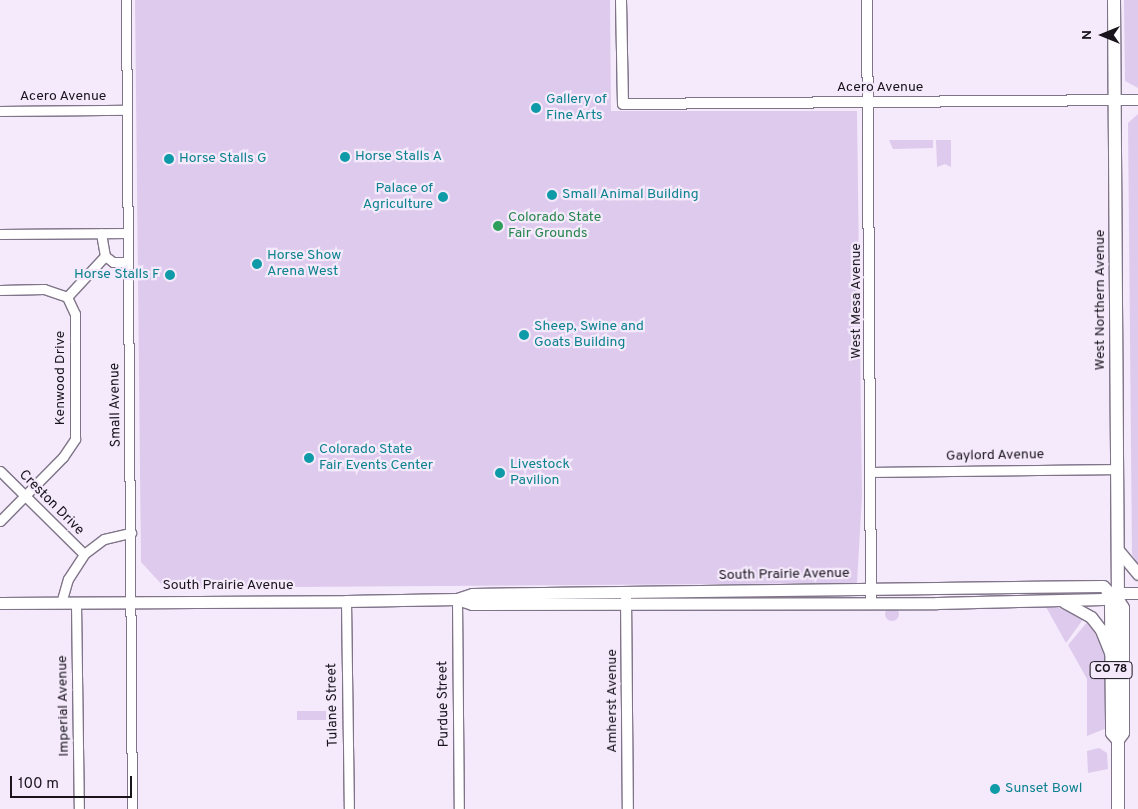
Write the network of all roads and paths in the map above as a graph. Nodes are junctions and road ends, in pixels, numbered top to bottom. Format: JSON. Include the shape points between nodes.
{"nodes":[{"id":1,"x":126,"y":0,"type":"edge"},
{"id":2,"x":621,"y":0,"type":"edge"},
{"id":3,"x":867,"y":0,"type":"edge"},
{"id":4,"x":1114,"y":0,"type":"edge"},
{"id":5,"x":1115,"y":100,"type":"junction"},
{"id":6,"x":1138,"y":100,"type":"edge"},
{"id":7,"x":868,"y":101,"type":"junction"},
{"id":8,"x":127,"y":110,"type":"junction"},
{"id":9,"x":0,"y":112,"type":"edge"},
{"id":10,"x":101,"y":233,"type":"junction"},
{"id":11,"x":128,"y":233,"type":"junction"},
{"id":12,"x":0,"y":234,"type":"edge"},
{"id":13,"x":105,"y":256,"type":"junction"},
{"id":14,"x":128,"y":262,"type":"junction"},
{"id":15,"x":0,"y":290,"type":"edge"},
{"id":16,"x":67,"y":297,"type":"junction"},
{"id":17,"x":1118,"y":469,"type":"junction"},
{"id":18,"x":0,"y":471,"type":"edge"},
{"id":19,"x":872,"y":472,"type":"junction"},
{"id":20,"x":25,"y":496,"type":"junction"},
{"id":21,"x":0,"y":521,"type":"edge"},
{"id":22,"x":131,"y":533,"type":"junction"},
{"id":23,"x":1118,"y":550,"type":"junction"},
{"id":24,"x":84,"y":554,"type":"junction"},
{"id":25,"x":1138,"y":574,"type":"edge"},
{"id":26,"x":871,"y":589,"type":"junction"},
{"id":27,"x":1138,"y":593,"type":"edge"},
{"id":28,"x":1115,"y":595,"type":"junction"},
{"id":29,"x":626,"y":598,"type":"junction"},
{"id":30,"x":457,"y":599,"type":"junction"},
{"id":31,"x":1058,"y":600,"type":"junction"},
{"id":32,"x":346,"y":601,"type":"junction"},
{"id":33,"x":130,"y":602,"type":"junction"},
{"id":34,"x":0,"y":603,"type":"edge"},
{"id":35,"x":61,"y":603,"type":"junction"},
{"id":36,"x":76,"y":603,"type":"junction"},
{"id":37,"x":871,"y":603,"type":"junction"},
{"id":38,"x":1111,"y":657,"type":"junction"},
{"id":39,"x":1118,"y":740,"type":"junction"},
{"id":40,"x":79,"y":809,"type":"edge"},
{"id":41,"x":132,"y":809,"type":"edge"},
{"id":42,"x":348,"y":809,"type":"edge"},
{"id":43,"x":459,"y":809,"type":"edge"},
{"id":44,"x":628,"y":809,"type":"edge"},
{"id":45,"x":1118,"y":809,"type":"edge"}],
"edges":[{"from":1,"to":8,"type":"street","name":"Small Avenue"},
{"from":2,"to":7,"type":"street","name":"Acero Avenue","via":[[623,104]]},
{"from":3,"to":7,"type":"street","name":"West Mesa Avenue"},
{"from":4,"to":5,"type":"main road","name":"West Northern Avenue","number":"CO 78"},
{"from":5,"to":6,"type":"street","name":"Acero Avenue"},
{"from":5,"to":7,"type":"street","name":"Acero Avenue"},
{"from":5,"to":17,"type":"main road","name":"West Northern Avenue","number":"CO 78"},
{"from":7,"to":19,"type":"street","name":"West Mesa Avenue"},
{"from":8,"to":9,"type":"street","name":"Acero Avenue"},
{"from":8,"to":11,"type":"street","name":"Small Avenue"},
{"from":10,"to":11,"type":"street"},
{"from":10,"to":12,"type":"street"},
{"from":10,"to":13,"type":"street"},
{"from":11,"to":14,"type":"street","name":"Small Avenue"},
{"from":13,"to":14,"type":"street","via":[[114,262]]},
{"from":13,"to":16,"type":"street"},
{"from":14,"to":22,"type":"street","name":"Small Avenue"},
{"from":15,"to":16,"type":"street","via":[[44,290]]},
{"from":16,"to":20,"type":"street","name":"Kenwood Drive","via":[[75,314],[75,439],[70,449]]},
{"from":17,"to":19,"type":"street","name":"Gaylord Avenue"},
{"from":17,"to":23,"type":"main road","name":"West Northern Avenue","number":"CO 78"},
{"from":18,"to":20,"type":"street","name":"Creston Drive"},
{"from":19,"to":26,"type":"street","name":"West Mesa Avenue"},
{"from":20,"to":21,"type":"street","name":"Kenwood Drive"},
{"from":20,"to":24,"type":"street","name":"Creston Drive"},
{"from":22,"to":24,"type":"street","via":[[104,539]]},
{"from":22,"to":33,"type":"street","name":"Small Avenue"},
{"from":23,"to":25,"type":"main road"},
{"from":23,"to":28,"type":"main road","name":"West Northern Avenue","number":"CO 78"},
{"from":24,"to":35,"type":"street","via":[[68,579]]},
{"from":26,"to":28,"type":"main road","name":"South Prairie Avenue","via":[[1103,586]]},
{"from":26,"to":29,"type":"main road","name":"South Prairie Avenue"},
{"from":26,"to":37,"type":"street","name":"West Mesa Avenue"},
{"from":27,"to":28,"type":"main road","name":"South Prairie Avenue"},
{"from":28,"to":31,"type":"main road","name":"South Prairie Avenue","via":[[1103,599]]},
{"from":28,"to":38,"type":"main road","name":"West Northern Avenue","number":"CO 78","via":[[1111,607]]},
{"from":28,"to":39,"type":"main road","name":"West Northern Avenue","number":"CO 78","via":[[1123,608],[1123,733]]},
{"from":29,"to":30,"type":"main road","name":"South Prairie Avenue","via":[[472,594]]},
{"from":29,"to":37,"type":"main road","name":"South Prairie Avenue"},
{"from":29,"to":44,"type":"street","name":"Amherst Avenue"},
{"from":30,"to":32,"type":"main road","name":"South Prairie Avenue"},
{"from":30,"to":43,"type":"street","name":"Purdue Street"},
{"from":31,"to":37,"type":"main road","name":"South Prairie Avenue"},
{"from":31,"to":38,"type":"main road","via":[[1091,617],[1101,630]]},
{"from":32,"to":33,"type":"main road","name":"South Prairie Avenue"},
{"from":32,"to":42,"type":"street","name":"Tulane Street"},
{"from":33,"to":36,"type":"main road","name":"South Prairie Avenue"},
{"from":33,"to":41,"type":"street","name":"Small Avenue"},
{"from":34,"to":35,"type":"main road","name":"South Prairie Avenue"},
{"from":35,"to":36,"type":"main road","name":"South Prairie Avenue"},
{"from":36,"to":40,"type":"street","name":"Imperial Avenue"},
{"from":38,"to":39,"type":"main road","name":"West Northern Avenue","number":"CO 78","via":[[1112,733]]},
{"from":39,"to":45,"type":"main road","name":"West Northern Avenue","number":"CO 78"}]}
